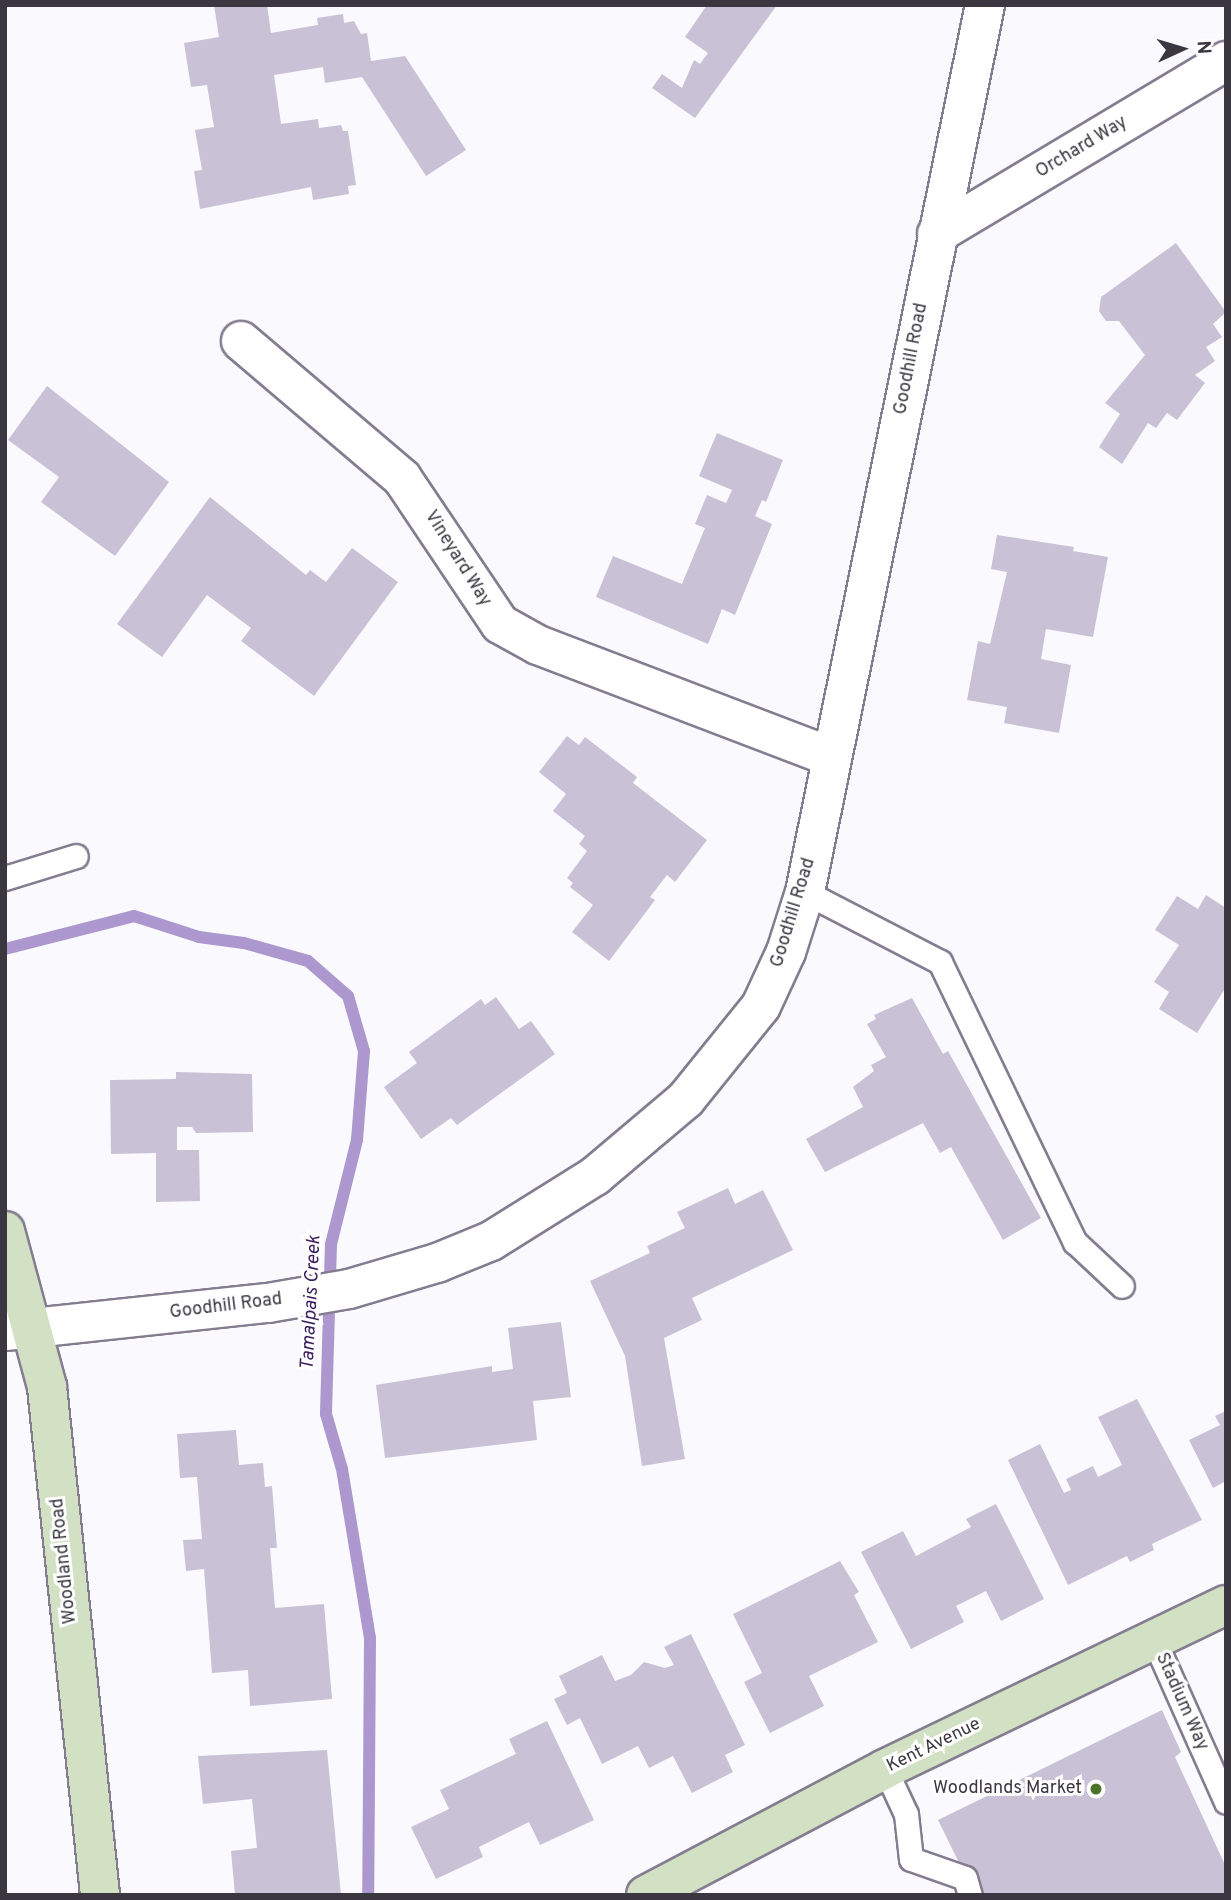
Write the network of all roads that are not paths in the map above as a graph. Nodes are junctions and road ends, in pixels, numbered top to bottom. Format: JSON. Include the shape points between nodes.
{"nodes":[{"id":1,"x":985,"y":5,"type":"edge"},
{"id":2,"x":1226,"y":61,"type":"edge"},
{"id":3,"x":937,"y":234,"type":"junction"},
{"id":4,"x":241,"y":341,"type":"dead end"},
{"id":5,"x":831,"y":757,"type":"junction"},
{"id":6,"x":76,"y":856,"type":"dead end"},
{"id":7,"x":5,"y":878,"type":"edge"},
{"id":8,"x":805,"y":892,"type":"junction"},
{"id":9,"x":5,"y":1231,"type":"edge"},
{"id":10,"x":1122,"y":1286,"type":"dead end"},
{"id":11,"x":20,"y":1330,"type":"edge"},
{"id":12,"x":1226,"y":1605,"type":"edge"},
{"id":13,"x":1154,"y":1640,"type":"junction"},
{"id":14,"x":885,"y":1769,"type":"junction"},
{"id":15,"x":1226,"y":1802,"type":"edge"},
{"id":16,"x":100,"y":1895,"type":"edge"},
{"id":17,"x":646,"y":1895,"type":"edge"},
{"id":18,"x":970,"y":1895,"type":"edge"}],
"edges":[{"from":1,"to":3,"type":"street","name":"Goodhill Road"},
{"from":2,"to":3,"type":"street","name":"Orchard Way"},
{"from":3,"to":5,"type":"street","name":"Goodhill Road"},
{"from":4,"to":5,"type":"street","name":"Vineyard Way","via":[[402,478],[500,624],[538,645]]},
{"from":5,"to":8,"type":"street","name":"Goodhill Road"},
{"from":6,"to":7,"type":"lane"},
{"from":8,"to":10,"type":"lane","via":[[940,962],[1075,1242]]},
{"from":8,"to":11,"type":"street","name":"Goodhill Road","via":[[786,952],[761,1006],[686,1099],[595,1176],[543,1212],[491,1241],[437,1263],[349,1289]]},
{"from":9,"to":11,"type":"street","name":"Woodland Road"},
{"from":11,"to":16,"type":"street","name":"Woodland Road","via":[[47,1387]]},
{"from":12,"to":13,"type":"street","name":"Kent Avenue"},
{"from":13,"to":14,"type":"street","name":"Kent Avenue"},
{"from":13,"to":15,"type":"lane","name":"Stadium Way"},
{"from":14,"to":17,"type":"street","name":"Kent Avenue"},
{"from":14,"to":18,"type":"lane","via":[[906,1814],[911,1859],[965,1878]]}]}
